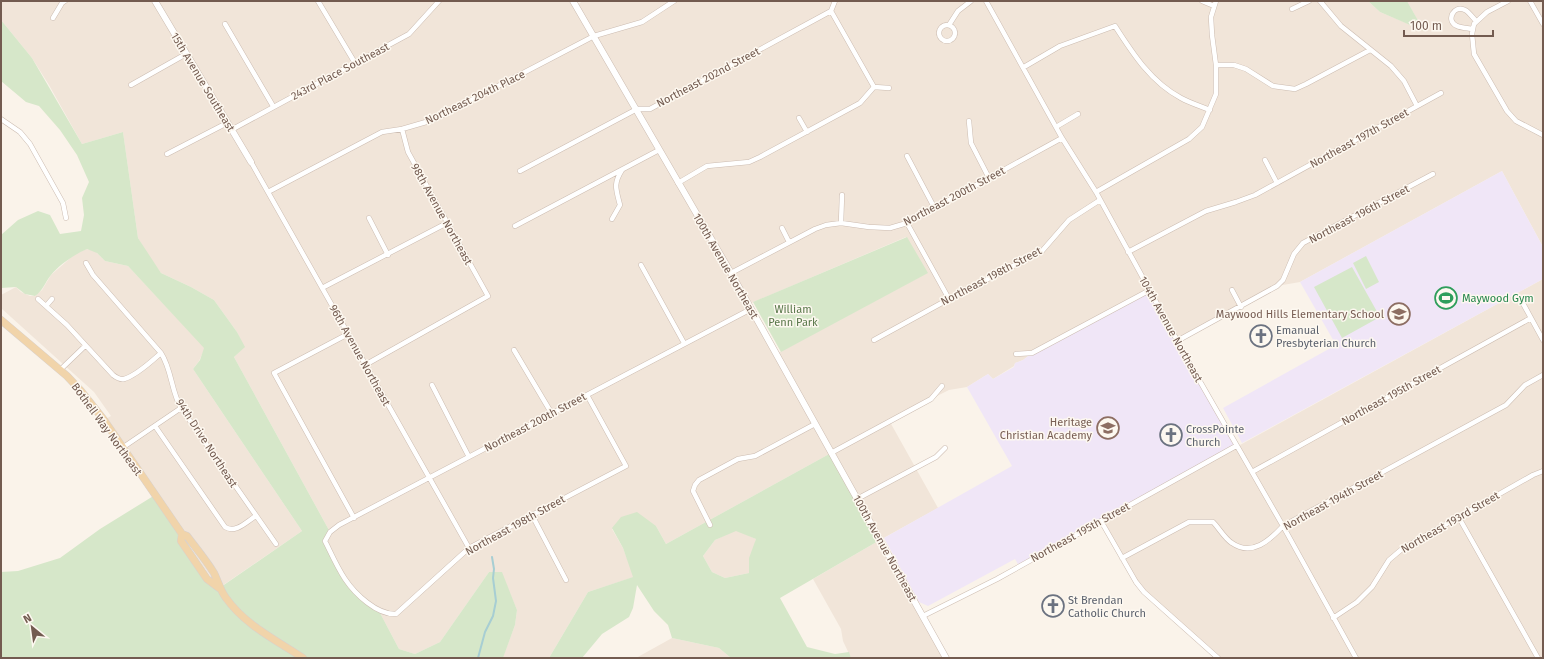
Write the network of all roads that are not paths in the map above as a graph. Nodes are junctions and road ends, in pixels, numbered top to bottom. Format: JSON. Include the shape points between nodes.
{"nodes":[{"id":1,"x":65,"y":1,"type":"edge"},
{"id":2,"x":155,"y":1,"type":"edge"},
{"id":3,"x":318,"y":1,"type":"edge"},
{"id":4,"x":439,"y":1,"type":"edge"},
{"id":5,"x":573,"y":1,"type":"edge"},
{"id":6,"x":674,"y":1,"type":"edge"},
{"id":7,"x":835,"y":1,"type":"edge"},
{"id":8,"x":971,"y":1,"type":"edge"},
{"id":9,"x":986,"y":1,"type":"edge"},
{"id":10,"x":1202,"y":1,"type":"edge"},
{"id":11,"x":1309,"y":1,"type":"edge"},
{"id":12,"x":1320,"y":1,"type":"edge"},
{"id":13,"x":1508,"y":1,"type":"edge"},
{"id":14,"x":1530,"y":1,"type":"edge"},
{"id":15,"x":1215,"y":3,"type":"edge"},
{"id":16,"x":1292,"y":9,"type":"dead end"},
{"id":17,"x":831,"y":11,"type":"junction"},
{"id":18,"x":53,"y":18,"type":"dead end"},
{"id":19,"x":225,"y":24,"type":"dead end"},
{"id":20,"x":1543,"y":24,"type":"edge"},
{"id":21,"x":949,"y":25,"type":"dead end"},
{"id":22,"x":1474,"y":25,"type":"junction"},
{"id":23,"x":594,"y":36,"type":"junction"},
{"id":24,"x":1370,"y":50,"type":"junction"},
{"id":25,"x":186,"y":54,"type":"junction"},
{"id":26,"x":355,"y":63,"type":"junction"},
{"id":27,"x":1216,"y":65,"type":"junction"},
{"id":28,"x":1024,"y":66,"type":"junction"},
{"id":29,"x":131,"y":85,"type":"dead end"},
{"id":30,"x":874,"y":88,"type":"junction"},
{"id":31,"x":889,"y":88,"type":"dead end"},
{"id":32,"x":1441,"y":93,"type":"dead end"},
{"id":33,"x":273,"y":106,"type":"junction"},
{"id":34,"x":1417,"y":106,"type":"junction"},
{"id":35,"x":637,"y":109,"type":"junction"},
{"id":36,"x":1210,"y":110,"type":"junction"},
{"id":37,"x":1078,"y":114,"type":"dead end"},
{"id":38,"x":799,"y":118,"type":"dead end"},
{"id":39,"x":1,"y":119,"type":"edge"},
{"id":40,"x":969,"y":121,"type":"dead end"},
{"id":41,"x":228,"y":123,"type":"junction"},
{"id":42,"x":1056,"y":127,"type":"junction"},
{"id":43,"x":402,"y":129,"type":"junction"},
{"id":44,"x":231,"y":130,"type":"junction"},
{"id":45,"x":807,"y":132,"type":"junction"},
{"id":46,"x":1543,"y":135,"type":"edge"},
{"id":47,"x":1062,"y":138,"type":"junction"},
{"id":48,"x":659,"y":150,"type":"junction"},
{"id":49,"x":167,"y":154,"type":"dead end"},
{"id":50,"x":907,"y":156,"type":"dead end"},
{"id":51,"x":1265,"y":160,"type":"dead end"},
{"id":52,"x":251,"y":162,"type":"joint"},
{"id":53,"x":623,"y":169,"type":"junction"},
{"id":54,"x":520,"y":171,"type":"dead end"},
{"id":55,"x":1432,"y":174,"type":"dead end"},
{"id":56,"x":989,"y":178,"type":"junction"},
{"id":57,"x":678,"y":183,"type":"junction"},
{"id":58,"x":1277,"y":183,"type":"junction"},
{"id":59,"x":268,"y":192,"type":"junction"},
{"id":60,"x":1096,"y":192,"type":"junction"},
{"id":61,"x":842,"y":195,"type":"dead end"},
{"id":62,"x":1100,"y":200,"type":"junction"},
{"id":63,"x":934,"y":207,"type":"junction"},
{"id":64,"x":66,"y":218,"type":"dead end"},
{"id":65,"x":369,"y":218,"type":"dead end"},
{"id":66,"x":612,"y":219,"type":"dead end"},
{"id":67,"x":841,"y":223,"type":"junction"},
{"id":68,"x":907,"y":223,"type":"junction"},
{"id":69,"x":448,"y":224,"type":"junction"},
{"id":70,"x":515,"y":226,"type":"dead end"},
{"id":71,"x":782,"y":228,"type":"dead end"},
{"id":72,"x":789,"y":242,"type":"junction"},
{"id":73,"x":1128,"y":252,"type":"junction"},
{"id":74,"x":388,"y":255,"type":"junction"},
{"id":75,"x":86,"y":263,"type":"dead end"},
{"id":76,"x":641,"y":265,"type":"dead end"},
{"id":77,"x":731,"y":273,"type":"junction"},
{"id":78,"x":322,"y":288,"type":"junction"},
{"id":79,"x":1150,"y":290,"type":"junction"},
{"id":80,"x":1232,"y":290,"type":"dead end"},
{"id":81,"x":1520,"y":298,"type":"dead end"},
{"id":82,"x":38,"y":299,"type":"dead end"},
{"id":83,"x":52,"y":299,"type":"dead end"},
{"id":84,"x":949,"y":299,"type":"junction"},
{"id":85,"x":46,"y":306,"type":"junction"},
{"id":86,"x":1241,"y":307,"type":"junction"},
{"id":87,"x":750,"y":309,"type":"junction"},
{"id":88,"x":1530,"y":318,"type":"junction"},
{"id":89,"x":1,"y":320,"type":"edge"},
{"id":90,"x":348,"y":334,"type":"junction"},
{"id":91,"x":874,"y":340,"type":"dead end"},
{"id":92,"x":1543,"y":340,"type":"edge"},
{"id":93,"x":1177,"y":341,"type":"junction"},
{"id":94,"x":684,"y":343,"type":"junction"},
{"id":95,"x":85,"y":346,"type":"junction"},
{"id":96,"x":514,"y":350,"type":"dead end"},
{"id":97,"x":161,"y":353,"type":"junction"},
{"id":98,"x":1016,"y":354,"type":"dead end"},
{"id":99,"x":365,"y":365,"type":"junction"},
{"id":100,"x":60,"y":370,"type":"junction"},
{"id":101,"x":1543,"y":375,"type":"edge"},
{"id":102,"x":432,"y":385,"type":"dead end"},
{"id":103,"x":942,"y":386,"type":"dead end"},
{"id":104,"x":587,"y":395,"type":"junction"},
{"id":105,"x":182,"y":408,"type":"junction"},
{"id":106,"x":552,"y":414,"type":"junction"},
{"id":107,"x":815,"y":424,"type":"junction"},
{"id":108,"x":155,"y":426,"type":"junction"},
{"id":109,"x":1236,"y":446,"type":"junction"},
{"id":110,"x":122,"y":448,"type":"junction"},
{"id":111,"x":945,"y":448,"type":"dead end"},
{"id":112,"x":831,"y":453,"type":"junction"},
{"id":113,"x":469,"y":457,"type":"junction"},
{"id":114,"x":1543,"y":471,"type":"edge"},
{"id":115,"x":1252,"y":472,"type":"junction"},
{"id":116,"x":429,"y":478,"type":"junction"},
{"id":117,"x":857,"y":499,"type":"junction"},
{"id":118,"x":532,"y":515,"type":"junction"},
{"id":119,"x":256,"y":516,"type":"junction"},
{"id":120,"x":1458,"y":516,"type":"junction"},
{"id":121,"x":354,"y":518,"type":"junction"},
{"id":122,"x":1101,"y":521,"type":"junction"},
{"id":123,"x":710,"y":525,"type":"dead end"},
{"id":124,"x":1283,"y":526,"type":"junction"},
{"id":125,"x":276,"y":544,"type":"dead end"},
{"id":126,"x":469,"y":548,"type":"junction"},
{"id":127,"x":1122,"y":558,"type":"junction"},
{"id":128,"x":566,"y":580,"type":"dead end"},
{"id":129,"x":396,"y":614,"type":"joint"},
{"id":130,"x":923,"y":616,"type":"junction"},
{"id":131,"x":1333,"y":618,"type":"junction"},
{"id":132,"x":303,"y":658,"type":"edge"},
{"id":133,"x":946,"y":658,"type":"edge"},
{"id":134,"x":1218,"y":658,"type":"edge"},
{"id":135,"x":1356,"y":658,"type":"edge"},
{"id":136,"x":1538,"y":658,"type":"edge"}],
"edges":[{"from":1,"to":18,"type":"street"},
{"from":2,"to":25,"type":"street","name":"15th Avenue Southeast"},
{"from":3,"to":26,"type":"street"},
{"from":4,"to":26,"type":"street","name":"243rd Place Southeast","via":[[409,34]]},
{"from":5,"to":23,"type":"street","name":"100th Avenue Northeast"},
{"from":6,"to":23,"type":"street","name":"Northeast 204th Place","via":[[642,22]]},
{"from":7,"to":17,"type":"street"},
{"from":8,"to":21,"type":"street","via":[[958,11]]},
{"from":9,"to":28,"type":"street","name":"104th Avenue Northeast"},
{"from":10,"to":15,"type":"street"},
{"from":11,"to":16,"type":"street"},
{"from":12,"to":24,"type":"street","via":[[1341,26]]},
{"from":13,"to":22,"type":"street","via":[[1487,12]]},
{"from":14,"to":20,"type":"street"},
{"from":15,"to":27,"type":"street","via":[[1211,17]]},
{"from":17,"to":30,"type":"street"},
{"from":17,"to":35,"type":"street","name":"Northeast 202nd Street","via":[[650,109]]},
{"from":19,"to":33,"type":"street"},
{"from":22,"to":22,"type":"street","via":[[1454,25],[1451,20],[1452,14],[1455,10],[1467,11]]},
{"from":22,"to":46,"type":"street","via":[[1474,54],[1506,111],[1516,121]]},
{"from":23,"to":35,"type":"street","name":"100th Avenue Northeast"},
{"from":23,"to":43,"type":"street","name":"Northeast 204th Place","via":[[433,120]]},
{"from":24,"to":27,"type":"street","via":[[1295,89],[1273,86],[1246,68]]},
{"from":24,"to":34,"type":"street","via":[[1391,66],[1404,81]]},
{"from":25,"to":29,"type":"street"},
{"from":25,"to":41,"type":"street","name":"15th Avenue Southeast"},
{"from":26,"to":33,"type":"street","name":"243rd Place Southeast"},
{"from":27,"to":36,"type":"street","via":[[1216,94]]},
{"from":28,"to":36,"type":"street","via":[[1060,46],[1115,26],[1143,68],[1181,98]]},
{"from":28,"to":42,"type":"street","name":"104th Avenue Northeast"},
{"from":30,"to":31,"type":"street"},
{"from":30,"to":45,"type":"street","via":[[860,103]]},
{"from":32,"to":34,"type":"street","name":"Northeast 197th Street"},
{"from":33,"to":44,"type":"street","name":"243rd Place Southeast"},
{"from":34,"to":58,"type":"street","name":"Northeast 197th Street"},
{"from":35,"to":48,"type":"street","name":"100th Avenue Northeast"},
{"from":35,"to":54,"type":"street","name":"Northeast 202nd Street"},
{"from":36,"to":60,"type":"street","via":[[1202,127],[1189,140]]},
{"from":37,"to":42,"type":"street"},
{"from":38,"to":45,"type":"street"},
{"from":39,"to":64,"type":"street","via":[[17,129],[30,144],[63,203]]},
{"from":40,"to":56,"type":"street","via":[[971,143]]},
{"from":41,"to":44,"type":"street","name":"15th Avenue Southeast"},
{"from":41,"to":49,"type":"street"},
{"from":42,"to":47,"type":"street","name":"104th Avenue Northeast"},
{"from":43,"to":59,"type":"street","name":"Northeast 204th Place","via":[[382,132]]},
{"from":43,"to":69,"type":"street","name":"98th Avenue Northeast","via":[[408,152]]},
{"from":44,"to":52,"type":"street","name":"15th Avenue Southeast"},
{"from":45,"to":57,"type":"street","via":[[749,162],[707,166]]},
{"from":47,"to":56,"type":"street","name":"Northeast 200th Street"},
{"from":47,"to":60,"type":"street","name":"104th Avenue Northeast"},
{"from":48,"to":53,"type":"street"},
{"from":48,"to":57,"type":"street","name":"100th Avenue Northeast"},
{"from":50,"to":63,"type":"street"},
{"from":51,"to":58,"type":"street"},
{"from":52,"to":59,"type":"street","name":"96th Avenue Northeast"},
{"from":53,"to":66,"type":"street","via":[[616,179],[615,187],[620,205]]},
{"from":53,"to":70,"type":"street"},
{"from":55,"to":86,"type":"street","name":"Northeast 196th Street","via":[[1303,243],[1294,254],[1283,280]]},
{"from":56,"to":63,"type":"street","name":"Northeast 200th Street"},
{"from":57,"to":77,"type":"street","name":"100th Avenue Northeast"},
{"from":58,"to":73,"type":"street","name":"Northeast 197th Street","via":[[1255,195],[1206,211]]},
{"from":59,"to":78,"type":"street","name":"96th Avenue Northeast"},
{"from":60,"to":62,"type":"street","name":"104th Avenue Northeast"},
{"from":61,"to":67,"type":"street"},
{"from":62,"to":73,"type":"street","name":"104th Avenue Northeast"},
{"from":62,"to":84,"type":"street","name":"Northeast 198th Street","via":[[1069,220],[1042,251]]},
{"from":63,"to":68,"type":"street","name":"Northeast 200th Street"},
{"from":65,"to":74,"type":"street"},
{"from":67,"to":68,"type":"street","name":"Northeast 200th Street","via":[[890,228]]},
{"from":67,"to":72,"type":"street","name":"Northeast 200th Street","via":[[815,229]]},
{"from":68,"to":84,"type":"street"},
{"from":69,"to":74,"type":"street"},
{"from":69,"to":99,"type":"street","name":"98th Avenue Northeast","via":[[488,296]]},
{"from":71,"to":72,"type":"street"},
{"from":72,"to":77,"type":"street","name":"Northeast 200th Street"},
{"from":73,"to":79,"type":"street","name":"104th Avenue Northeast"},
{"from":74,"to":78,"type":"street"},
{"from":75,"to":97,"type":"street","name":"94th Drive Northeast","via":[[93,275]]},
{"from":76,"to":94,"type":"street"},
{"from":77,"to":87,"type":"street","name":"100th Avenue Northeast"},
{"from":78,"to":90,"type":"street","name":"96th Avenue Northeast"},
{"from":79,"to":93,"type":"street","name":"104th Avenue Northeast"},
{"from":79,"to":98,"type":"street","via":[[1032,352]]},
{"from":80,"to":86,"type":"street"},
{"from":81,"to":88,"type":"street"},
{"from":82,"to":85,"type":"street"},
{"from":83,"to":85,"type":"street"},
{"from":84,"to":91,"type":"street","name":"Northeast 198th Street"},
{"from":85,"to":95,"type":"street"},
{"from":86,"to":93,"type":"street","name":"Northeast 196th Street"},
{"from":87,"to":94,"type":"street","name":"Northeast 200th Street"},
{"from":87,"to":107,"type":"street","name":"100th Avenue Northeast"},
{"from":88,"to":92,"type":"street"},
{"from":88,"to":115,"type":"street","name":"Northeast 195th Street"},
{"from":89,"to":100,"type":"main road","name":"Bothell Way Northeast"},
{"from":90,"to":99,"type":"street","name":"96th Avenue Northeast"},
{"from":90,"to":121,"type":"street","via":[[274,373]]},
{"from":93,"to":109,"type":"street","name":"104th Avenue Northeast"},
{"from":94,"to":104,"type":"street","name":"Northeast 200th Street"},
{"from":95,"to":97,"type":"street","via":[[118,379],[130,377]]},
{"from":95,"to":100,"type":"street"},
{"from":96,"to":106,"type":"street"},
{"from":97,"to":105,"type":"street","name":"94th Drive Northeast"},
{"from":99,"to":116,"type":"street","name":"96th Avenue Northeast"},
{"from":100,"to":110,"type":"main road","name":"Bothell Way Northeast","via":[[81,391]]},
{"from":101,"to":124,"type":"street","name":"Northeast 194th Street","via":[[1526,385],[1506,405]]},
{"from":102,"to":113,"type":"street"},
{"from":103,"to":112,"type":"street","via":[[931,399]]},
{"from":104,"to":106,"type":"street","name":"Northeast 200th Street"},
{"from":104,"to":118,"type":"street","name":"Northeast 198th Street","via":[[626,466]]},
{"from":105,"to":108,"type":"street"},
{"from":105,"to":119,"type":"street","name":"94th Drive Northeast"},
{"from":106,"to":113,"type":"street","name":"Northeast 200th Street"},
{"from":107,"to":112,"type":"street","name":"100th Avenue Northeast"},
{"from":107,"to":123,"type":"street","via":[[755,456],[738,459],[699,480],[694,491]]},
{"from":108,"to":110,"type":"street"},
{"from":108,"to":119,"type":"street","via":[[225,527],[237,528]]},
{"from":109,"to":115,"type":"street","name":"104th Avenue Northeast"},
{"from":109,"to":122,"type":"street","name":"Northeast 195th Street"},
{"from":110,"to":132,"type":"main road","name":"Bothell Way Northeast","via":[[182,534],[187,536],[215,575],[226,599],[250,624]]},
{"from":111,"to":117,"type":"street","via":[[936,457]]},
{"from":112,"to":117,"type":"street","name":"100th Avenue Northeast"},
{"from":113,"to":116,"type":"street","name":"Northeast 200th Street"},
{"from":114,"to":120,"type":"street","name":"Northeast 193rd Street"},
{"from":115,"to":124,"type":"street","name":"104th Avenue Northeast"},
{"from":116,"to":121,"type":"street","name":"Northeast 200th Street"},
{"from":116,"to":126,"type":"street","name":"96th Avenue Northeast"},
{"from":117,"to":130,"type":"street","name":"100th Avenue Northeast"},
{"from":118,"to":126,"type":"street","name":"Northeast 198th Street"},
{"from":118,"to":128,"type":"street"},
{"from":119,"to":125,"type":"street","name":"94th Drive Northeast"},
{"from":120,"to":131,"type":"street","name":"Northeast 193rd Street","via":[[1402,549],[1389,560],[1372,587],[1357,602]]},
{"from":120,"to":136,"type":"street"},
{"from":121,"to":129,"type":"street","name":"Northeast 200th Street","via":[[330,532],[325,541],[345,580],[360,596],[379,611]]},
{"from":122,"to":127,"type":"street"},
{"from":122,"to":130,"type":"street","name":"Northeast 195th Street","via":[[997,579]]},
{"from":124,"to":127,"type":"street","name":"Northeast 194th Street","via":[[1264,544],[1243,548],[1231,543],[1213,522],[1189,522]]},
{"from":124,"to":131,"type":"street","name":"104th Avenue Northeast"},
{"from":126,"to":129,"type":"street","name":"Northeast 198th Street"},
{"from":127,"to":134,"type":"street","via":[[1144,592]]},
{"from":130,"to":133,"type":"street","name":"100th Avenue Northeast"},
{"from":131,"to":135,"type":"street","name":"104th Avenue Northeast"}]}
